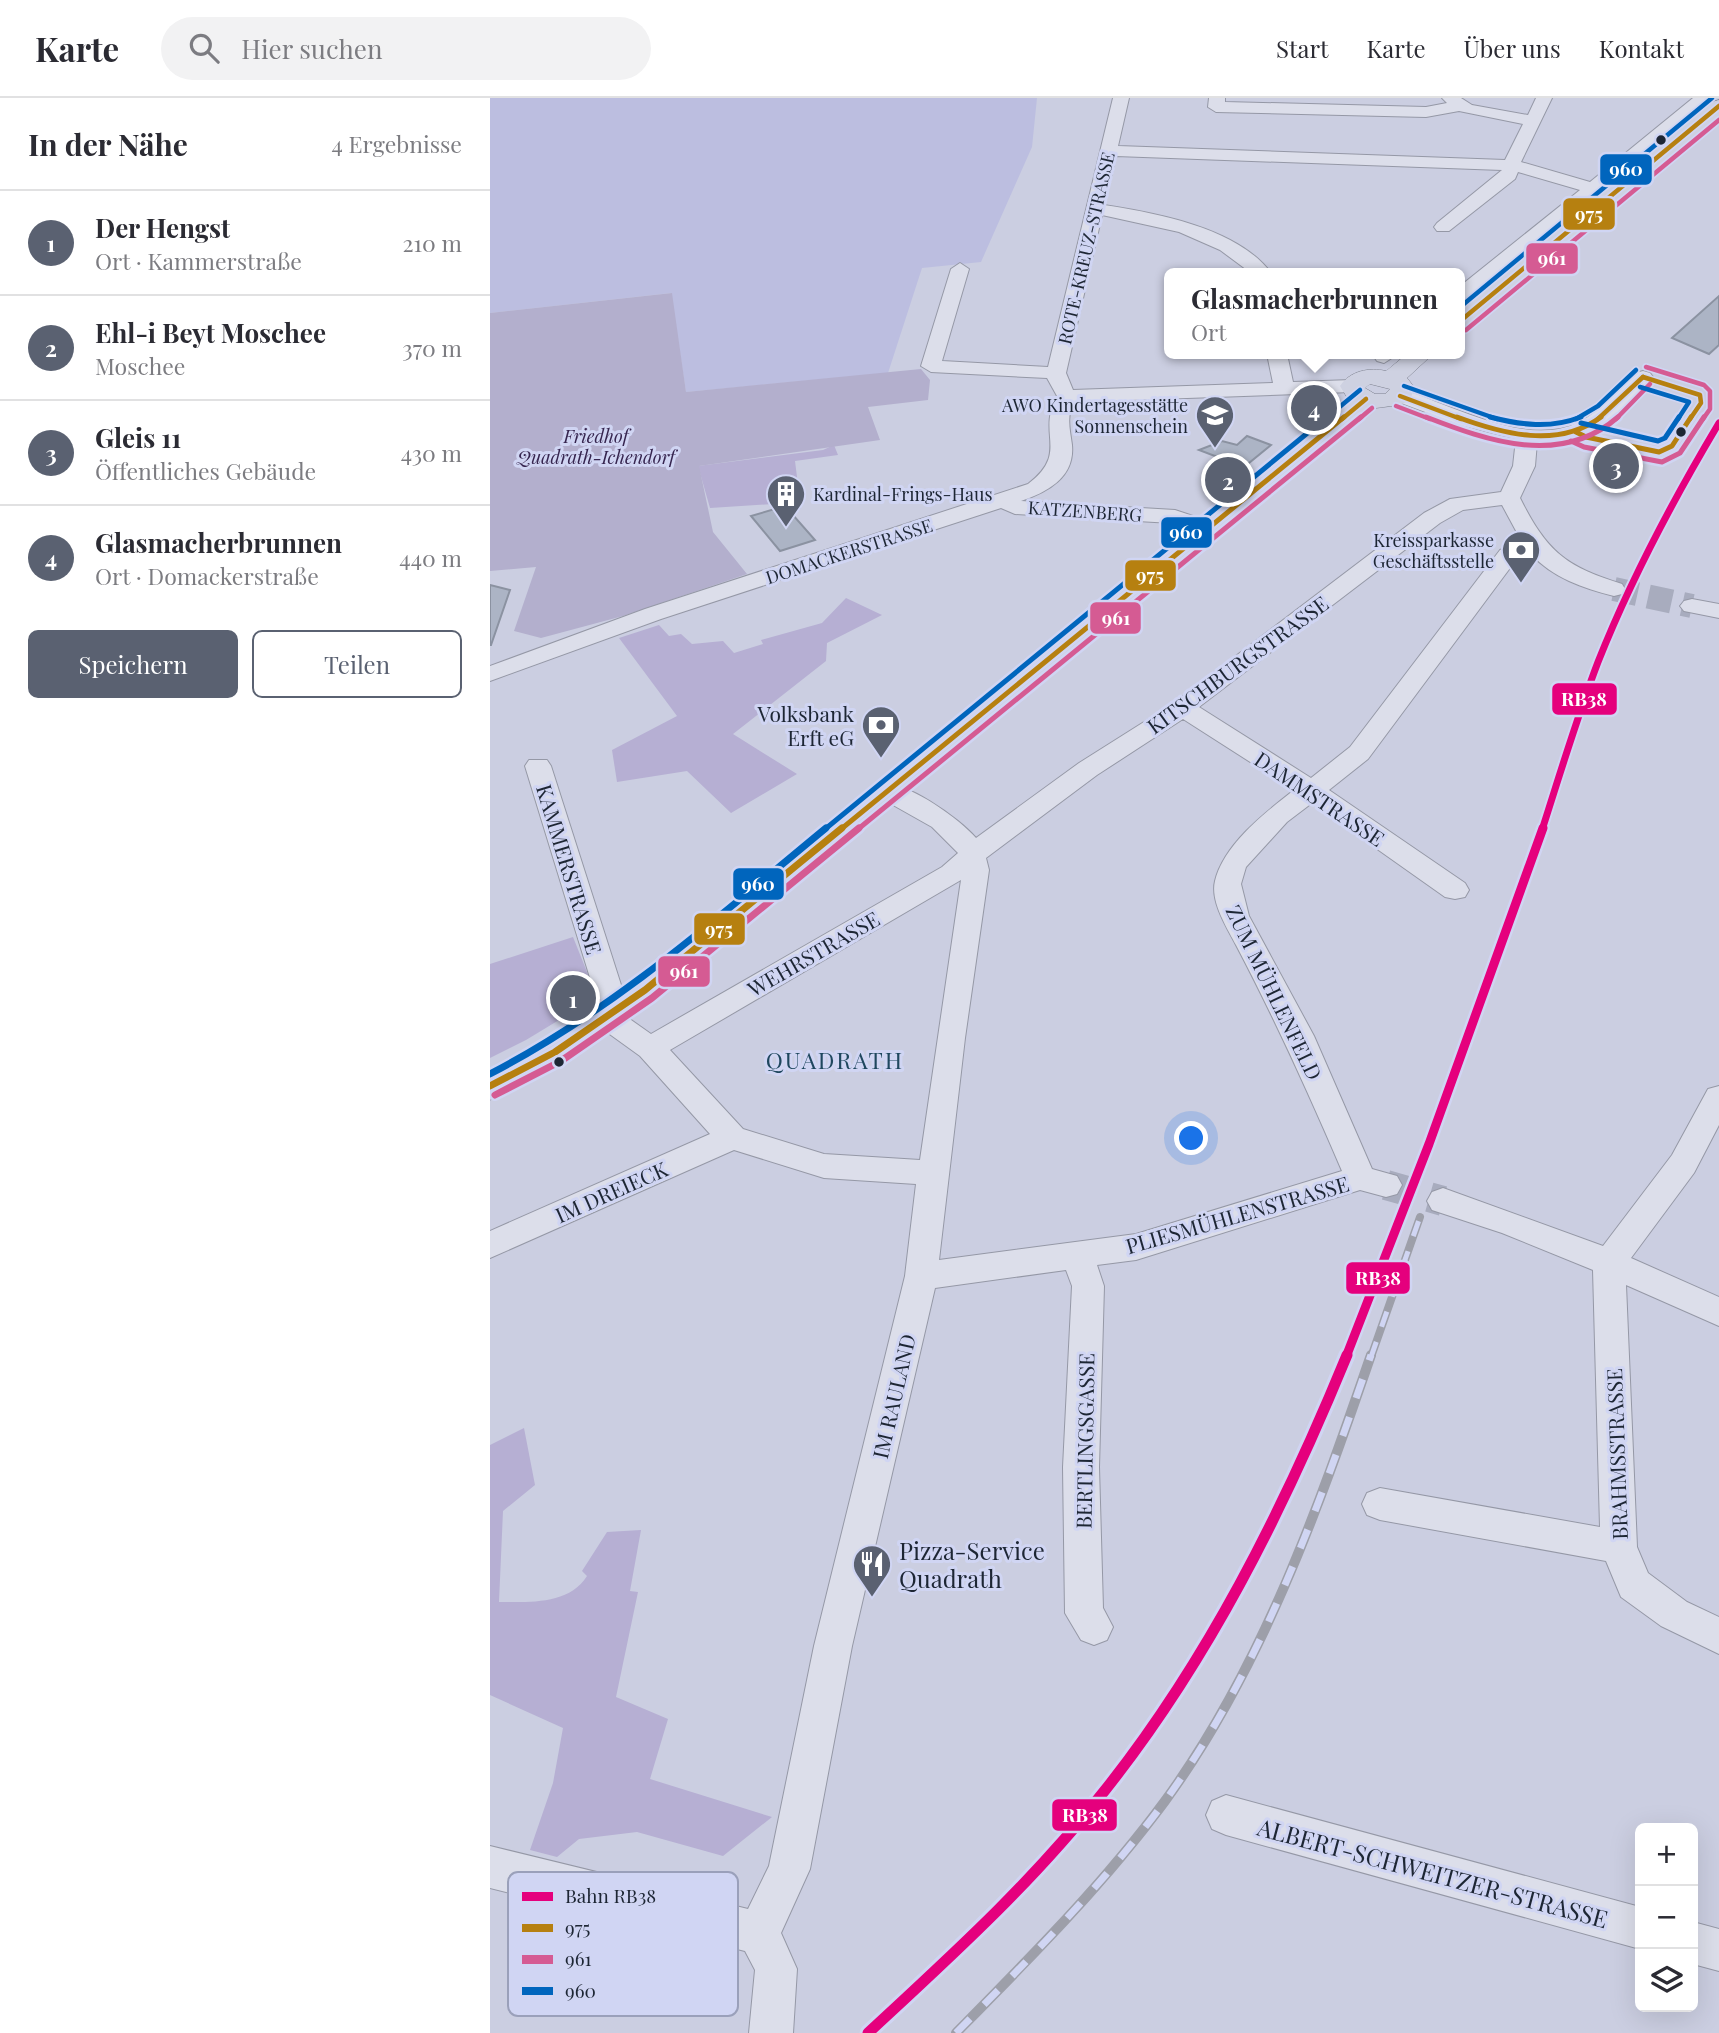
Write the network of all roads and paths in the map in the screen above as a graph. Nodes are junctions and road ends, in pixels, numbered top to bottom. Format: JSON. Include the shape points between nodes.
{"nodes":[{"id":1,"x":1121,"y":98,"type":"edge"},
{"id":2,"x":1544,"y":98,"type":"edge"},
{"id":3,"x":1703,"y":98,"type":"edge"},
{"id":4,"x":1455,"y":102,"type":"edge"},
{"id":5,"x":1217,"y":103,"type":"edge"},
{"id":6,"x":1331,"y":104,"type":"edge"},
{"id":7,"x":1719,"y":106,"type":"edge"},
{"id":8,"x":1534,"y":121,"type":"junction"},
{"id":9,"x":1110,"y":152,"type":"junction"},
{"id":10,"x":1511,"y":165,"type":"junction"},
{"id":11,"x":1602,"y":191,"type":"junction"},
{"id":12,"x":1097,"y":209,"type":"junction"},
{"id":13,"x":1443,"y":227,"type":"dead end"},
{"id":14,"x":1257,"y":268,"type":"edge"},
{"id":15,"x":960,"y":269,"type":"dead end"},
{"id":16,"x":1465,"y":293,"type":"edge"},
{"id":17,"x":1465,"y":317,"type":"edge"},
{"id":18,"x":1278,"y":359,"type":"edge"},
{"id":19,"x":1412,"y":359,"type":"edge"},
{"id":20,"x":1391,"y":371,"type":"edge"},
{"id":21,"x":1056,"y":373,"type":"junction"},
{"id":22,"x":1643,"y":377,"type":"dead end"},
{"id":23,"x":1284,"y":389,"type":"junction"},
{"id":24,"x":1359,"y":393,"type":"junction"},
{"id":25,"x":1067,"y":396,"type":"junction"},
{"id":26,"x":1527,"y":435,"type":"junction"},
{"id":27,"x":1509,"y":498,"type":"junction"},
{"id":28,"x":1006,"y":500,"type":"junction"},
{"id":29,"x":1206,"y":528,"type":"junction"},
{"id":30,"x":1533,"y":546,"type":"junction"},
{"id":31,"x":1614,"y":589,"type":"tunnel mouth"},
{"id":32,"x":1692,"y":606,"type":"tunnel mouth"},
{"id":33,"x":1719,"y":611,"type":"edge"},
{"id":34,"x":490,"y":674,"type":"edge"},
{"id":35,"x":1183,"y":708,"type":"junction"},
{"id":36,"x":538,"y":766,"type":"dead end"},
{"id":37,"x":1310,"y":789,"type":"junction"},
{"id":38,"x":886,"y":790,"type":"junction"},
{"id":39,"x":974,"y":854,"type":"junction"},
{"id":40,"x":1455,"y":890,"type":"dead end"},
{"id":41,"x":616,"y":1011,"type":"junction"},
{"id":42,"x":650,"y":1048,"type":"junction"},
{"id":43,"x":490,"y":1086,"type":"edge"},
{"id":44,"x":1719,"y":1097,"type":"edge"},
{"id":45,"x":732,"y":1138,"type":"junction"},
{"id":46,"x":934,"y":1173,"type":"junction"},
{"id":47,"x":1373,"y":1181,"type":"joint"},
{"id":48,"x":1443,"y":1201,"type":"tunnel mouth"},
{"id":49,"x":490,"y":1245,"type":"edge"},
{"id":50,"x":1077,"y":1254,"type":"junction"},
{"id":51,"x":1609,"y":1262,"type":"junction"},
{"id":52,"x":921,"y":1276,"type":"junction"},
{"id":53,"x":1719,"y":1312,"type":"edge"},
{"id":54,"x":1380,"y":1504,"type":"dead end"},
{"id":55,"x":1619,"y":1547,"type":"junction"},
{"id":56,"x":1094,"y":1627,"type":"dead end"},
{"id":57,"x":1719,"y":1636,"type":"edge"},
{"id":58,"x":1226,"y":1815,"type":"dead end"},
{"id":59,"x":490,"y":1867,"type":"edge"},
{"id":60,"x":510,"y":1872,"type":"edge"},
{"id":61,"x":1635,"y":1927,"type":"edge"},
{"id":62,"x":738,"y":1928,"type":"edge"},
{"id":63,"x":759,"y":1933,"type":"junction"},
{"id":64,"x":1698,"y":1944,"type":"edge"},
{"id":65,"x":1719,"y":1950,"type":"edge"},
{"id":66,"x":771,"y":2033,"type":"edge"}],
"edges":[{"from":1,"to":9,"type":"street","name":"ROTE-KREUZ-STRASSE"},
{"from":2,"to":8,"type":"street"},
{"from":3,"to":11,"type":"street"},
{"from":4,"to":6,"type":"street","via":[[1426,112]]},
{"from":4,"to":8,"type":"street"},
{"from":5,"to":6,"type":"street"},
{"from":7,"to":11,"type":"main road"},
{"from":8,"to":10,"type":"street"},
{"from":9,"to":10,"type":"street"},
{"from":9,"to":12,"type":"street","name":"ROTE-KREUZ-STRASSE"},
{"from":10,"to":11,"type":"street"},
{"from":10,"to":13,"type":"street","via":[[1509,175]]},
{"from":11,"to":16,"type":"street"},
{"from":11,"to":17,"type":"main road"},
{"from":12,"to":14,"type":"street","via":[[1217,240]]},
{"from":12,"to":21,"type":"street","name":"ROTE-KREUZ-STRASSE"},
{"from":15,"to":21,"type":"street","via":[[931,366]]},
{"from":18,"to":23,"type":"street"},
{"from":19,"to":20,"type":"main road"},
{"from":20,"to":24,"type":"main road","via":[[1381,402]]},
{"from":20,"to":26,"type":"street"},
{"from":21,"to":25,"type":"street","name":"ROTE-KREUZ-STRASSE"},
{"from":22,"to":26,"type":"street","via":[[1586,427],[1565,434]]},
{"from":23,"to":24,"type":"street"},
{"from":23,"to":25,"type":"street"},
{"from":24,"to":29,"type":"main road","via":[[1352,408]]},
{"from":25,"to":28,"type":"street","name":"DOMACKERSTRASSE","via":[[1058,411],[1063,454],[1059,467],[1036,489]]},
{"from":26,"to":27,"type":"street","via":[[1524,466]]},
{"from":27,"to":30,"type":"street"},
{"from":27,"to":35,"type":"street","name":"KITSCHBURGSTRASSE","via":[[1458,504],[1432,518]]},
{"from":28,"to":29,"type":"street","name":"KATZENBERG","via":[[1015,507],[1175,517]]},
{"from":28,"to":34,"type":"street","name":"DOMACKERSTRASSE","via":[[653,614]]},
{"from":29,"to":38,"type":"main road"},
{"from":30,"to":31,"type":"street","via":[[1570,576]]},
{"from":30,"to":37,"type":"street","name":"ZUM MÜHLENFELD","via":[[1508,555],[1359,753]]},
{"from":32,"to":33,"type":"street"},
{"from":35,"to":37,"type":"street","name":"DAMMSTRASSE"},
{"from":35,"to":39,"type":"street","name":"KITSCHBURGSTRASSE","via":[[1088,769]]},
{"from":36,"to":41,"type":"street","name":"KAMMERSTRASSE"},
{"from":37,"to":40,"type":"street","name":"DAMMSTRASSE"},
{"from":37,"to":47,"type":"street","name":"ZUM MÜHLENFELD","via":[[1234,864],[1227,884],[1235,916]]},
{"from":38,"to":39,"type":"street","via":[[947,825]]},
{"from":38,"to":41,"type":"main road"},
{"from":39,"to":42,"type":"street","name":"WEHRSTRASSE","via":[[952,873]]},
{"from":39,"to":46,"type":"street","name":"IM RAULAND","via":[[976,870]]},
{"from":41,"to":42,"type":"street","name":"KAMMERSTRASSE"},
{"from":41,"to":43,"type":"main road","via":[[555,1052]]},
{"from":42,"to":45,"type":"street","name":"KAMMERSTRASSE"},
{"from":44,"to":51,"type":"street","via":[[1683,1164]]},
{"from":45,"to":46,"type":"street","via":[[824,1166]]},
{"from":45,"to":49,"type":"street","name":"IM DREIECK"},
{"from":46,"to":52,"type":"street","name":"IM RAULAND"},
{"from":47,"to":50,"type":"street","name":"PLIESMÜHLENSTRASSE","via":[[1136,1247]]},
{"from":48,"to":51,"type":"street"},
{"from":50,"to":52,"type":"street","name":"PLIESMÜHLENSTRASSE"},
{"from":50,"to":56,"type":"street","name":"BERTLINGSGASSE","via":[[1088,1286],[1081,1467],[1084,1613]]},
{"from":51,"to":53,"type":"street"},
{"from":51,"to":55,"type":"street","name":"BRAHMSSTRASSE"},
{"from":52,"to":63,"type":"street","name":"IM RAULAND","via":[[833,1646],[789,1869]]},
{"from":54,"to":55,"type":"street"},
{"from":55,"to":57,"type":"street","name":"BRAHMSSTRASSE","via":[[1634,1585],[1674,1614]]},
{"from":58,"to":61,"type":"street","name":"ALBERT-SCHWEITZER-STRASSE"},
{"from":59,"to":60,"type":"street"},
{"from":62,"to":63,"type":"street"},
{"from":63,"to":66,"type":"street","via":[[776,1969]]},
{"from":64,"to":65,"type":"street"}]}
